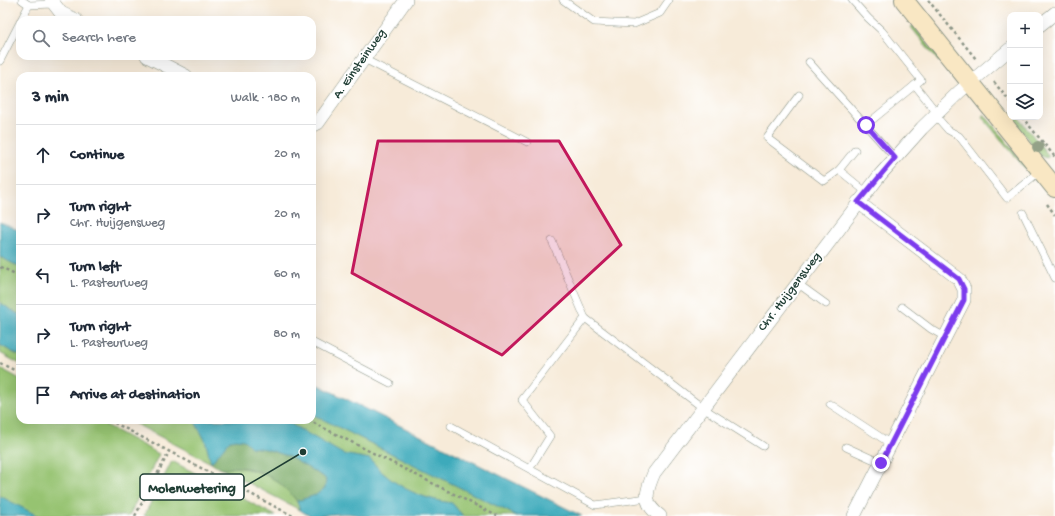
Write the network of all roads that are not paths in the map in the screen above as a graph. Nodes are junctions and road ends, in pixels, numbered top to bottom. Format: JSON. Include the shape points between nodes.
{"nodes":[{"id":1,"x":22,"y":0,"type":"edge"},
{"id":2,"x":406,"y":0,"type":"edge"},
{"id":3,"x":563,"y":0,"type":"edge"},
{"id":4,"x":670,"y":0,"type":"edge"},
{"id":5,"x":852,"y":0,"type":"edge"},
{"id":6,"x":904,"y":0,"type":"edge"},
{"id":7,"x":52,"y":2,"type":"edge"},
{"id":8,"x":29,"y":5,"type":"junction"},
{"id":9,"x":1055,"y":13,"type":"edge"},
{"id":10,"x":23,"y":16,"type":"edge"},
{"id":11,"x":68,"y":16,"type":"edge"},
{"id":12,"x":1043,"y":23,"type":"edge"},
{"id":13,"x":16,"y":29,"type":"edge"},
{"id":14,"x":1007,"y":51,"type":"edge"},
{"id":15,"x":364,"y":59,"type":"junction"},
{"id":16,"x":155,"y":60,"type":"edge"},
{"id":17,"x":0,"y":61,"type":"edge"},
{"id":18,"x":809,"y":62,"type":"dead end"},
{"id":19,"x":178,"y":72,"type":"edge"},
{"id":20,"x":970,"y":82,"type":"junction"},
{"id":21,"x":915,"y":84,"type":"junction"},
{"id":22,"x":799,"y":95,"type":"dead end"},
{"id":23,"x":936,"y":114,"type":"junction"},
{"id":24,"x":316,"y":124,"type":"edge"},
{"id":25,"x":866,"y":125,"type":"junction"},
{"id":26,"x":527,"y":142,"type":"dead end"},
{"id":27,"x":855,"y":150,"type":"dead end"},
{"id":28,"x":895,"y":158,"type":"junction"},
{"id":29,"x":839,"y":170,"type":"junction"},
{"id":30,"x":1041,"y":170,"type":"junction"},
{"id":31,"x":1055,"y":188,"type":"edge"},
{"id":32,"x":866,"y":192,"type":"junction"},
{"id":33,"x":858,"y":202,"type":"junction"},
{"id":34,"x":1023,"y":213,"type":"dead end"},
{"id":35,"x":552,"y":241,"type":"dead end"},
{"id":36,"x":1053,"y":267,"type":"edge"},
{"id":37,"x":1055,"y":278,"type":"edge"},
{"id":38,"x":797,"y":283,"type":"junction"},
{"id":39,"x":826,"y":304,"type":"dead end"},
{"id":40,"x":902,"y":307,"type":"dead end"},
{"id":41,"x":585,"y":318,"type":"junction"},
{"id":42,"x":945,"y":337,"type":"junction"},
{"id":43,"x":316,"y":344,"type":"edge"},
{"id":44,"x":390,"y":383,"type":"dead end"},
{"id":45,"x":830,"y":404,"type":"dead end"},
{"id":46,"x":703,"y":408,"type":"junction"},
{"id":47,"x":451,"y":426,"type":"dead end"},
{"id":48,"x":891,"y":444,"type":"junction"},
{"id":49,"x":763,"y":446,"type":"dead end"},
{"id":50,"x":846,"y":447,"type":"dead end"},
{"id":51,"x":881,"y":463,"type":"junction"},
{"id":52,"x":530,"y":468,"type":"junction"},
{"id":53,"x":647,"y":498,"type":"junction"},
{"id":54,"x":857,"y":515,"type":"edge"},
{"id":55,"x":660,"y":516,"type":"edge"}],
"edges":[{"from":1,"to":8,"type":"lane"},
{"from":2,"to":15,"type":"street","name":"A. Einsteinweg"},
{"from":3,"to":4,"type":"lane","via":[[594,22],[634,24],[660,13]]},
{"from":5,"to":21,"type":"lane","via":[[882,31],[921,80]]},
{"from":6,"to":20,"type":"street"},
{"from":7,"to":8,"type":"lane"},
{"from":7,"to":11,"type":"street"},
{"from":8,"to":10,"type":"lane"},
{"from":9,"to":12,"type":"street"},
{"from":13,"to":17,"type":"lane"},
{"from":14,"to":20,"type":"street","name":"Chr. Huijgensweg"},
{"from":15,"to":24,"type":"street","name":"A. Einsteinweg"},
{"from":15,"to":26,"type":"lane"},
{"from":16,"to":19,"type":"street"},
{"from":18,"to":25,"type":"lane"},
{"from":20,"to":23,"type":"street","name":"Chr. Huijgensweg"},
{"from":20,"to":30,"type":"street"},
{"from":21,"to":23,"type":"lane"},
{"from":21,"to":25,"type":"lane"},
{"from":22,"to":29,"type":"lane","via":[[767,138],[824,181]]},
{"from":23,"to":28,"type":"street","name":"Chr. Huijgensweg"},
{"from":23,"to":30,"type":"lane","via":[[948,130],[959,136],[1007,198]]},
{"from":25,"to":28,"type":"lane"},
{"from":27,"to":29,"type":"lane"},
{"from":28,"to":32,"type":"street","name":"Chr. Huijgensweg"},
{"from":29,"to":32,"type":"lane"},
{"from":30,"to":31,"type":"street"},
{"from":32,"to":33,"type":"street","name":"Chr. Huijgensweg"},
{"from":33,"to":38,"type":"street","name":"Chr. Huijgensweg"},
{"from":33,"to":42,"type":"street","via":[[959,279],[964,289],[964,300]]},
{"from":34,"to":36,"type":"lane"},
{"from":35,"to":41,"type":"lane"},
{"from":36,"to":37,"type":"lane"},
{"from":38,"to":39,"type":"lane"},
{"from":38,"to":46,"type":"street","name":"Chr. Huijgensweg"},
{"from":40,"to":42,"type":"lane"},
{"from":41,"to":46,"type":"lane"},
{"from":41,"to":52,"type":"lane","via":[[522,400],[550,436]]},
{"from":42,"to":48,"type":"street"},
{"from":43,"to":44,"type":"lane"},
{"from":45,"to":48,"type":"lane"},
{"from":46,"to":49,"type":"lane"},
{"from":46,"to":53,"type":"street","name":"Chr. Huijgensweg","via":[[654,473],[646,490]]},
{"from":47,"to":52,"type":"lane"},
{"from":48,"to":51,"type":"street"},
{"from":50,"to":51,"type":"lane"},
{"from":51,"to":54,"type":"street"},
{"from":52,"to":53,"type":"lane","via":[[594,505]]},
{"from":53,"to":55,"type":"street","via":[[648,503]]}]}
